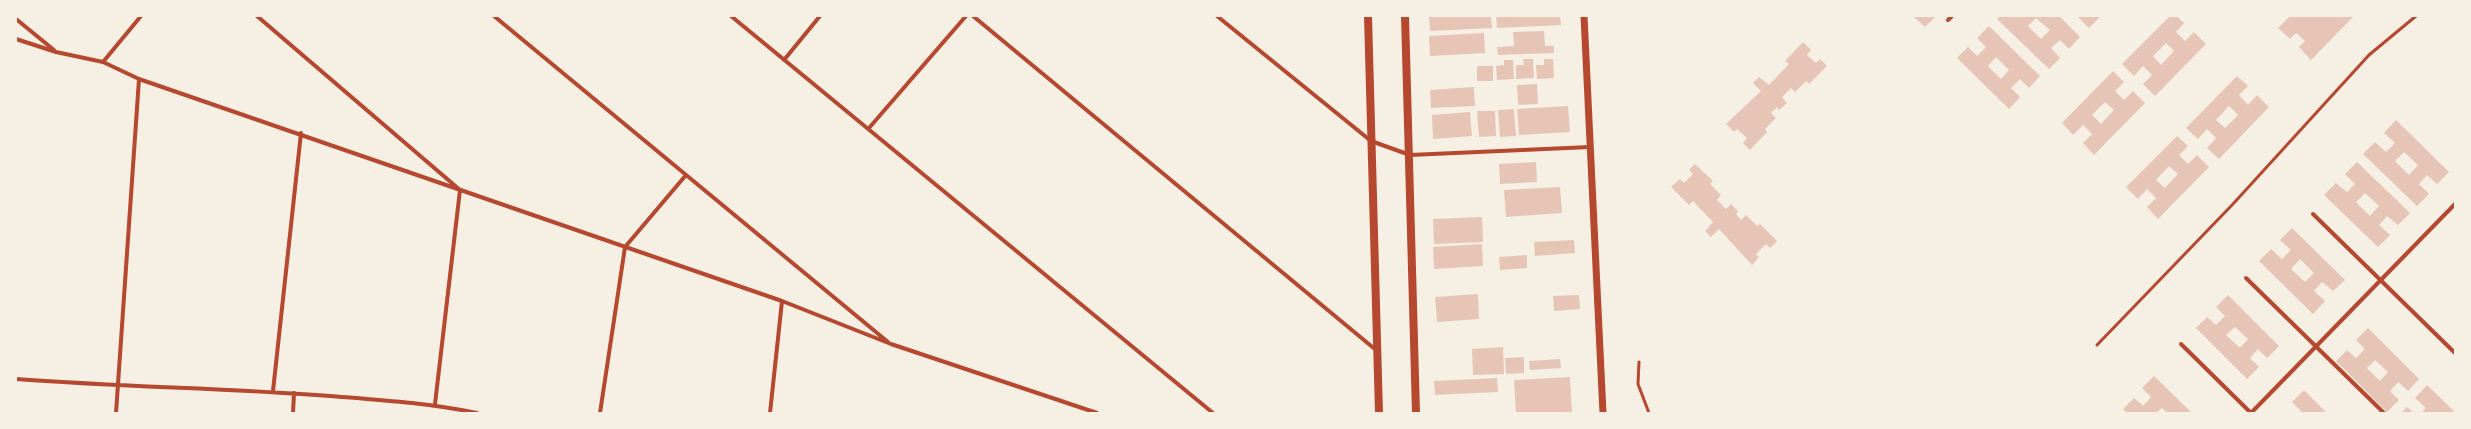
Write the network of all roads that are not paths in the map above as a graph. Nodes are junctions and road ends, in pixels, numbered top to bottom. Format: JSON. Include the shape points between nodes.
{"nodes":[{"id":1,"x":141,"y":16,"type":"edge"},
{"id":2,"x":257,"y":16,"type":"edge"},
{"id":3,"x":494,"y":16,"type":"edge"},
{"id":4,"x":731,"y":16,"type":"edge"},
{"id":5,"x":820,"y":16,"type":"edge"},
{"id":6,"x":966,"y":16,"type":"edge"},
{"id":7,"x":973,"y":16,"type":"edge"},
{"id":8,"x":1218,"y":16,"type":"edge"},
{"id":9,"x":1368,"y":16,"type":"edge"},
{"id":10,"x":1405,"y":16,"type":"edge"},
{"id":11,"x":1584,"y":16,"type":"edge"},
{"id":12,"x":1952,"y":16,"type":"edge"},
{"id":13,"x":2416,"y":16,"type":"edge"},
{"id":14,"x":16,"y":19,"type":"edge"},
{"id":15,"x":1948,"y":20,"type":"dead end"},
{"id":16,"x":16,"y":39,"type":"edge"},
{"id":17,"x":56,"y":52,"type":"junction"},
{"id":18,"x":784,"y":60,"type":"junction"},
{"id":19,"x":103,"y":62,"type":"junction"},
{"id":20,"x":139,"y":78,"type":"junction"},
{"id":21,"x":869,"y":128,"type":"junction"},
{"id":22,"x":301,"y":133,"type":"junction"},
{"id":23,"x":1372,"y":141,"type":"junction"},
{"id":24,"x":1590,"y":147,"type":"junction"},
{"id":25,"x":1410,"y":155,"type":"junction"},
{"id":26,"x":686,"y":175,"type":"junction"},
{"id":27,"x":460,"y":190,"type":"junction"},
{"id":28,"x":2455,"y":204,"type":"edge"},
{"id":29,"x":2313,"y":214,"type":"dead end"},
{"id":30,"x":625,"y":247,"type":"junction"},
{"id":31,"x":2246,"y":278,"type":"dead end"},
{"id":32,"x":2381,"y":280,"type":"junction"},
{"id":33,"x":782,"y":301,"type":"junction"},
{"id":34,"x":891,"y":344,"type":"junction"},
{"id":35,"x":2181,"y":344,"type":"dead end"},
{"id":36,"x":2097,"y":345,"type":"dead end"},
{"id":37,"x":2316,"y":347,"type":"junction"},
{"id":38,"x":1378,"y":352,"type":"junction"},
{"id":39,"x":2455,"y":354,"type":"edge"},
{"id":40,"x":1639,"y":362,"type":"dead end"},
{"id":41,"x":16,"y":379,"type":"edge"},
{"id":42,"x":117,"y":387,"type":"junction"},
{"id":43,"x":273,"y":391,"type":"junction"},
{"id":44,"x":294,"y":394,"type":"junction"},
{"id":45,"x":435,"y":404,"type":"junction"},
{"id":46,"x":116,"y":413,"type":"edge"},
{"id":47,"x":293,"y":413,"type":"edge"},
{"id":48,"x":477,"y":413,"type":"edge"},
{"id":49,"x":600,"y":413,"type":"edge"},
{"id":50,"x":770,"y":413,"type":"edge"},
{"id":51,"x":1097,"y":413,"type":"edge"},
{"id":52,"x":1213,"y":413,"type":"edge"},
{"id":53,"x":1380,"y":413,"type":"edge"},
{"id":54,"x":1416,"y":413,"type":"edge"},
{"id":55,"x":1603,"y":413,"type":"edge"},
{"id":56,"x":1650,"y":413,"type":"edge"},
{"id":57,"x":2251,"y":413,"type":"edge"},
{"id":58,"x":2384,"y":413,"type":"edge"}],
"edges":[{"from":1,"to":19,"type":"street"},
{"from":2,"to":27,"type":"street"},
{"from":3,"to":26,"type":"street"},
{"from":4,"to":18,"type":"street"},
{"from":5,"to":18,"type":"street"},
{"from":6,"to":21,"type":"street"},
{"from":7,"to":38,"type":"street"},
{"from":8,"to":23,"type":"street"},
{"from":9,"to":23,"type":"main road"},
{"from":10,"to":25,"type":"main road"},
{"from":11,"to":24,"type":"street"},
{"from":12,"to":15,"type":"street"},
{"from":13,"to":36,"type":"lane","via":[[2369,55],[2233,204]]},
{"from":14,"to":17,"type":"street"},
{"from":16,"to":17,"type":"street"},
{"from":17,"to":19,"type":"street"},
{"from":18,"to":21,"type":"street"},
{"from":19,"to":20,"type":"street"},
{"from":20,"to":22,"type":"street"},
{"from":20,"to":42,"type":"street"},
{"from":21,"to":52,"type":"street"},
{"from":22,"to":27,"type":"street"},
{"from":22,"to":43,"type":"street"},
{"from":23,"to":25,"type":"street"},
{"from":23,"to":38,"type":"main road"},
{"from":24,"to":25,"type":"street"},
{"from":24,"to":55,"type":"street"},
{"from":25,"to":54,"type":"main road"},
{"from":26,"to":30,"type":"street"},
{"from":26,"to":34,"type":"street"},
{"from":27,"to":30,"type":"street"},
{"from":27,"to":45,"type":"street"},
{"from":28,"to":32,"type":"street"},
{"from":29,"to":32,"type":"street"},
{"from":30,"to":33,"type":"street"},
{"from":30,"to":49,"type":"street"},
{"from":31,"to":37,"type":"street"},
{"from":32,"to":37,"type":"street"},
{"from":32,"to":39,"type":"street"},
{"from":33,"to":34,"type":"street"},
{"from":33,"to":50,"type":"street"},
{"from":34,"to":51,"type":"street"},
{"from":35,"to":57,"type":"street"},
{"from":37,"to":57,"type":"street"},
{"from":37,"to":58,"type":"street"},
{"from":38,"to":53,"type":"main road"},
{"from":40,"to":56,"type":"lane","via":[[1638,384]]},
{"from":41,"to":42,"type":"street"},
{"from":42,"to":43,"type":"street"},
{"from":42,"to":46,"type":"street"},
{"from":43,"to":44,"type":"street"},
{"from":44,"to":45,"type":"street"},
{"from":44,"to":47,"type":"street"},
{"from":45,"to":48,"type":"street"}]}
